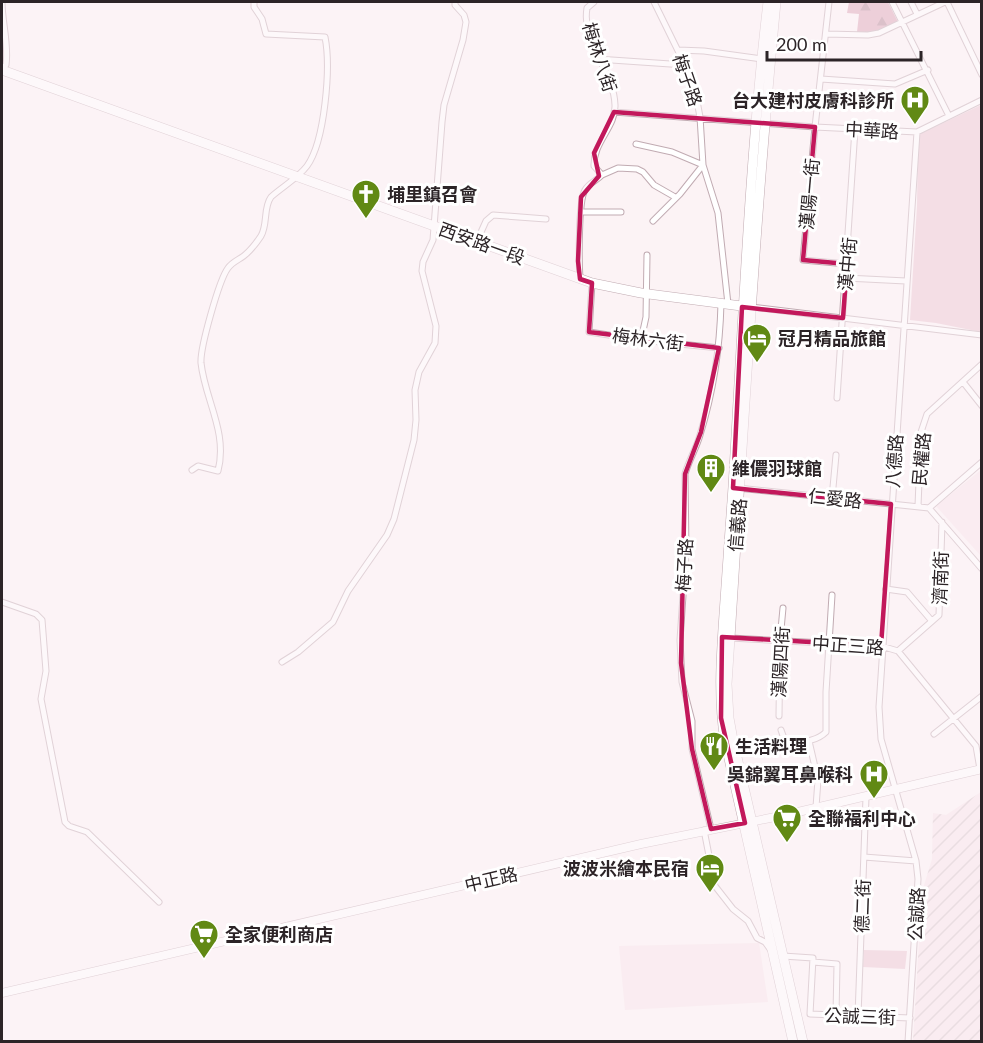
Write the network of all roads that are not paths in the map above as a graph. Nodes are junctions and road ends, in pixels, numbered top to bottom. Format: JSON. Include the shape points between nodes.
{"nodes":[{"id":1,"x":2,"y":2,"type":"edge"},
{"id":2,"x":254,"y":2,"type":"edge"},
{"id":3,"x":455,"y":2,"type":"edge"},
{"id":4,"x":594,"y":2,"type":"edge"},
{"id":5,"x":654,"y":2,"type":"edge"},
{"id":6,"x":768,"y":2,"type":"edge"},
{"id":7,"x":776,"y":2,"type":"edge"},
{"id":8,"x":829,"y":2,"type":"edge"},
{"id":9,"x":892,"y":2,"type":"edge"},
{"id":10,"x":911,"y":2,"type":"edge"},
{"id":11,"x":946,"y":2,"type":"edge"},
{"id":12,"x":917,"y":14,"type":"junction"},
{"id":13,"x":902,"y":22,"type":"junction"},
{"id":14,"x":826,"y":34,"type":"junction"},
{"id":15,"x":678,"y":50,"type":"junction"},
{"id":16,"x":597,"y":59,"type":"junction"},
{"id":17,"x":762,"y":59,"type":"junction"},
{"id":18,"x":685,"y":65,"type":"junction"},
{"id":19,"x":2,"y":69,"type":"edge"},
{"id":20,"x":927,"y":70,"type":"junction"},
{"id":21,"x":981,"y":75,"type":"edge"},
{"id":22,"x":821,"y":80,"type":"junction"},
{"id":23,"x":981,"y":100,"type":"edge"},
{"id":24,"x":614,"y":112,"type":"junction"},
{"id":25,"x":949,"y":116,"type":"junction"},
{"id":26,"x":700,"y":117,"type":"junction"},
{"id":27,"x":760,"y":123,"type":"junction"},
{"id":28,"x":815,"y":127,"type":"junction"},
{"id":29,"x":855,"y":129,"type":"junction"},
{"id":30,"x":916,"y":132,"type":"junction"},
{"id":31,"x":636,"y":144,"type":"dead end"},
{"id":32,"x":703,"y":165,"type":"junction"},
{"id":33,"x":602,"y":175,"type":"junction"},
{"id":34,"x":296,"y":176,"type":"junction"},
{"id":35,"x":675,"y":197,"type":"junction"},
{"id":36,"x":582,"y":212,"type":"junction"},
{"id":37,"x":621,"y":212,"type":"dead end"},
{"id":38,"x":546,"y":219,"type":"dead end"},
{"id":39,"x":653,"y":221,"type":"dead end"},
{"id":40,"x":434,"y":225,"type":"junction"},
{"id":41,"x":477,"y":241,"type":"junction"},
{"id":42,"x":647,"y":255,"type":"dead end"},
{"id":43,"x":847,"y":264,"type":"junction"},
{"id":44,"x":846,"y":278,"type":"junction"},
{"id":45,"x":580,"y":279,"type":"junction"},
{"id":46,"x":906,"y":281,"type":"junction"},
{"id":47,"x":591,"y":283,"type":"junction"},
{"id":48,"x":647,"y":294,"type":"junction"},
{"id":49,"x":724,"y":303,"type":"junction"},
{"id":50,"x":747,"y":307,"type":"junction"},
{"id":51,"x":843,"y":318,"type":"junction"},
{"id":52,"x":903,"y":326,"type":"junction"},
{"id":53,"x":981,"y":335,"type":"edge"},
{"id":54,"x":642,"y":340,"type":"junction"},
{"id":55,"x":719,"y":348,"type":"junction"},
{"id":56,"x":981,"y":364,"type":"edge"},
{"id":57,"x":963,"y":382,"type":"junction"},
{"id":58,"x":837,"y":398,"type":"dead end"},
{"id":59,"x":981,"y":406,"type":"edge"},
{"id":60,"x":836,"y":455,"type":"dead end"},
{"id":61,"x":981,"y":462,"type":"edge"},
{"id":62,"x":192,"y":470,"type":"dead end"},
{"id":63,"x":737,"y":488,"type":"junction"},
{"id":64,"x":832,"y":498,"type":"junction"},
{"id":65,"x":891,"y":504,"type":"junction"},
{"id":66,"x":918,"y":506,"type":"junction"},
{"id":67,"x":929,"y":508,"type":"junction"},
{"id":68,"x":942,"y":522,"type":"junction"},
{"id":69,"x":981,"y":568,"type":"edge"},
{"id":70,"x":886,"y":589,"type":"junction"},
{"id":71,"x":831,"y":595,"type":"dead end"},
{"id":72,"x":2,"y":603,"type":"edge"},
{"id":73,"x":783,"y":608,"type":"dead end"},
{"id":74,"x":931,"y":620,"type":"junction"},
{"id":75,"x":726,"y":638,"type":"junction"},
{"id":76,"x":780,"y":640,"type":"junction"},
{"id":77,"x":828,"y":643,"type":"junction"},
{"id":78,"x":881,"y":646,"type":"junction"},
{"id":79,"x":898,"y":651,"type":"junction"},
{"id":80,"x":282,"y":662,"type":"dead end"},
{"id":81,"x":981,"y":696,"type":"edge"},
{"id":82,"x":779,"y":716,"type":"dead end"},
{"id":83,"x":954,"y":718,"type":"junction"},
{"id":84,"x":781,"y":730,"type":"dead end"},
{"id":85,"x":934,"y":734,"type":"dead end"},
{"id":86,"x":809,"y":741,"type":"junction"},
{"id":87,"x":981,"y":769,"type":"edge"},
{"id":88,"x":895,"y":789,"type":"junction"},
{"id":89,"x":866,"y":796,"type":"junction"},
{"id":90,"x":816,"y":807,"type":"junction"},
{"id":91,"x":748,"y":822,"type":"junction"},
{"id":92,"x":707,"y":830,"type":"junction"},
{"id":93,"x":864,"y":857,"type":"junction"},
{"id":94,"x":916,"y":861,"type":"junction"},
{"id":95,"x":159,"y":902,"type":"dead end"},
{"id":96,"x":773,"y":953,"type":"junction"},
{"id":97,"x":783,"y":956,"type":"junction"},
{"id":98,"x":813,"y":960,"type":"junction"},
{"id":99,"x":785,"y":985,"type":"junction"},
{"id":100,"x":2,"y":993,"type":"edge"},
{"id":101,"x":836,"y":1015,"type":"junction"},
{"id":102,"x":858,"y":1016,"type":"junction"},
{"id":103,"x":910,"y":1018,"type":"junction"},
{"id":104,"x":793,"y":1041,"type":"edge"},
{"id":105,"x":802,"y":1041,"type":"edge"},
{"id":106,"x":908,"y":1041,"type":"edge"}],
"edges":[{"from":1,"to":19,"type":"street","via":[[7,55]]},
{"from":2,"to":34,"type":"street","via":[[266,34],[326,40],[326,110],[307,166]]},
{"from":3,"to":40,"type":"street","via":[[466,22],[444,105]]},
{"from":4,"to":16,"type":"street","name":"梅林八街","via":[[587,8],[585,23]]},
{"from":5,"to":15,"type":"street","name":"梅子路"},
{"from":6,"to":17,"type":"main road","name":"信義路"},
{"from":7,"to":27,"type":"main road","name":"信義路"},
{"from":8,"to":14,"type":"street","name":"漢陽一街"},
{"from":9,"to":13,"type":"street"},
{"from":10,"to":12,"type":"street"},
{"from":11,"to":12,"type":"street"},
{"from":11,"to":21,"type":"street"},
{"from":12,"to":13,"type":"street"},
{"from":13,"to":14,"type":"street","via":[[868,35]]},
{"from":13,"to":20,"type":"street"},
{"from":14,"to":22,"type":"street","name":"漢陽一街"},
{"from":15,"to":17,"type":"street"},
{"from":15,"to":18,"type":"street","name":"梅子路"},
{"from":16,"to":18,"type":"street"},
{"from":16,"to":24,"type":"street","name":"梅林八街","via":[[613,94]]},
{"from":17,"to":27,"type":"main road","name":"信義路"},
{"from":18,"to":26,"type":"street","name":"梅子路"},
{"from":19,"to":34,"type":"main road","name":"西安路一段"},
{"from":20,"to":22,"type":"street","via":[[895,84]]},
{"from":20,"to":25,"type":"street"},
{"from":22,"to":28,"type":"street","name":"漢陽一街"},
{"from":23,"to":25,"type":"street","name":"中華路"},
{"from":24,"to":26,"type":"street","name":"中華路"},
{"from":24,"to":33,"type":"street","name":"梅林八街","via":[[594,153],[594,166]]},
{"from":25,"to":30,"type":"street","name":"中華路"},
{"from":26,"to":27,"type":"street","name":"中華路"},
{"from":26,"to":32,"type":"street","name":"梅子路"},
{"from":27,"to":28,"type":"street","name":"中華路"},
{"from":27,"to":50,"type":"main road","name":"信義路"},
{"from":28,"to":29,"type":"street","name":"中華路"},
{"from":28,"to":43,"type":"street","name":"漢陽一街","via":[[803,261]]},
{"from":29,"to":30,"type":"street","name":"中華路"},
{"from":29,"to":43,"type":"street","name":"漢中街"},
{"from":30,"to":46,"type":"street","name":"八德路"},
{"from":31,"to":32,"type":"street","via":[[672,152]]},
{"from":32,"to":35,"type":"street"},
{"from":32,"to":49,"type":"street","name":"梅子路","via":[[718,213]]},
{"from":33,"to":35,"type":"street","via":[[618,168],[637,169]]},
{"from":33,"to":36,"type":"street","via":[[584,191]]},
{"from":34,"to":40,"type":"main road","name":"西安路一段"},
{"from":34,"to":62,"type":"street","via":[[268,201],[261,235],[246,254],[230,265],[220,286],[201,352],[221,460],[218,471],[198,466]]},
{"from":35,"to":39,"type":"street"},
{"from":36,"to":37,"type":"street"},
{"from":36,"to":45,"type":"street"},
{"from":38,"to":41,"type":"street","via":[[493,215]]},
{"from":40,"to":41,"type":"main road","name":"西安路一段"},
{"from":40,"to":80,"type":"street","via":[[422,271],[435,314],[435,343],[419,372],[414,440],[394,519],[333,622]]},
{"from":41,"to":45,"type":"main road","name":"西安路一段"},
{"from":42,"to":48,"type":"street"},
{"from":43,"to":44,"type":"street","name":"漢中街"},
{"from":44,"to":46,"type":"street"},
{"from":44,"to":51,"type":"street","name":"漢中街"},
{"from":45,"to":47,"type":"main road","name":"西安路一段"},
{"from":46,"to":52,"type":"street","name":"八德路"},
{"from":47,"to":48,"type":"main road","name":"西安路一段"},
{"from":47,"to":54,"type":"street","name":"梅林六街","via":[[590,332]]},
{"from":48,"to":49,"type":"main road","name":"西安路一段"},
{"from":48,"to":54,"type":"street"},
{"from":49,"to":50,"type":"main road","name":"西安路一段"},
{"from":49,"to":55,"type":"street","name":"梅子路"},
{"from":50,"to":51,"type":"street","name":"西安路一段"},
{"from":50,"to":63,"type":"main road","name":"信義路"},
{"from":51,"to":52,"type":"street","name":"西安路一段"},
{"from":51,"to":58,"type":"street","name":"漢中街"},
{"from":52,"to":53,"type":"street","name":"西安路一段"},
{"from":52,"to":65,"type":"street","name":"八德路"},
{"from":54,"to":55,"type":"street","name":"梅林六街"},
{"from":55,"to":92,"type":"street","name":"梅子路","via":[[701,432],[685,474],[686,551],[680,640],[682,682],[692,721],[692,749]]},
{"from":56,"to":57,"type":"street","name":"民權路"},
{"from":57,"to":59,"type":"street"},
{"from":57,"to":66,"type":"street","name":"民權路","via":[[927,414],[921,432]]},
{"from":60,"to":64,"type":"street"},
{"from":61,"to":67,"type":"street"},
{"from":63,"to":64,"type":"street","name":"仁愛路"},
{"from":63,"to":75,"type":"main road","name":"信義路"},
{"from":64,"to":65,"type":"street","name":"仁愛路"},
{"from":65,"to":66,"type":"street","name":"仁愛路"},
{"from":65,"to":70,"type":"street","name":"八德路"},
{"from":66,"to":67,"type":"street","name":"仁愛路"},
{"from":67,"to":68,"type":"street"},
{"from":68,"to":69,"type":"street"},
{"from":68,"to":74,"type":"street","name":"濟南街","via":[[939,615]]},
{"from":70,"to":74,"type":"street","via":[[907,592]]},
{"from":70,"to":78,"type":"street","name":"八德路"},
{"from":71,"to":77,"type":"street"},
{"from":72,"to":95,"type":"street","via":[[36,614],[42,620],[46,671],[41,699],[65,822],[87,832]]},
{"from":73,"to":76,"type":"street","name":"漢陽四街"},
{"from":74,"to":79,"type":"street","name":"濟南街"},
{"from":75,"to":76,"type":"street","name":"中正三路"},
{"from":75,"to":91,"type":"main road","name":"信義路","via":[[729,718]]},
{"from":76,"to":77,"type":"street","name":"中正三路"},
{"from":76,"to":82,"type":"street","name":"漢陽四街"},
{"from":77,"to":78,"type":"street","name":"中正三路"},
{"from":77,"to":86,"type":"street","via":[[826,732]]},
{"from":78,"to":79,"type":"street","name":"中正三路"},
{"from":78,"to":88,"type":"street","name":"八德路","via":[[881,739]]},
{"from":79,"to":83,"type":"street","name":"中正三路"},
{"from":81,"to":83,"type":"street"},
{"from":83,"to":85,"type":"street"},
{"from":83,"to":87,"type":"street","name":"中正三路","via":[[976,746]]},
{"from":84,"to":86,"type":"street","via":[[786,744]]},
{"from":86,"to":90,"type":"street","via":[[818,780]]},
{"from":87,"to":88,"type":"street","name":"中正路"},
{"from":88,"to":89,"type":"street","name":"中正路"},
{"from":88,"to":94,"type":"street","name":"公誠路"},
{"from":89,"to":90,"type":"street","name":"中正路"},
{"from":89,"to":93,"type":"street","name":"德二街"},
{"from":90,"to":91,"type":"street","name":"中正路"},
{"from":91,"to":92,"type":"street","name":"中正路"},
{"from":91,"to":96,"type":"main road","name":"信義路"},
{"from":91,"to":97,"type":"main road","name":"信義路"},
{"from":92,"to":96,"type":"street","name":"梅子路","via":[[715,886]]},
{"from":92,"to":100,"type":"street","name":"中正路"},
{"from":93,"to":94,"type":"street"},
{"from":93,"to":102,"type":"street","name":"德二街"},
{"from":94,"to":103,"type":"street","name":"公誠路"},
{"from":96,"to":99,"type":"main road","name":"信義路"},
{"from":97,"to":98,"type":"street"},
{"from":97,"to":99,"type":"main road","name":"信義路"},
{"from":98,"to":101,"type":"street","via":[[837,964]]},
{"from":98,"to":101,"type":"street","name":"公誠三街","via":[[810,1014]]},
{"from":99,"to":104,"type":"main road","name":"信義路"},
{"from":99,"to":105,"type":"main road","name":"信義路"},
{"from":101,"to":102,"type":"street","name":"公誠三街"},
{"from":102,"to":103,"type":"street","name":"公誠三街"},
{"from":103,"to":106,"type":"street","name":"公誠路"}]}
